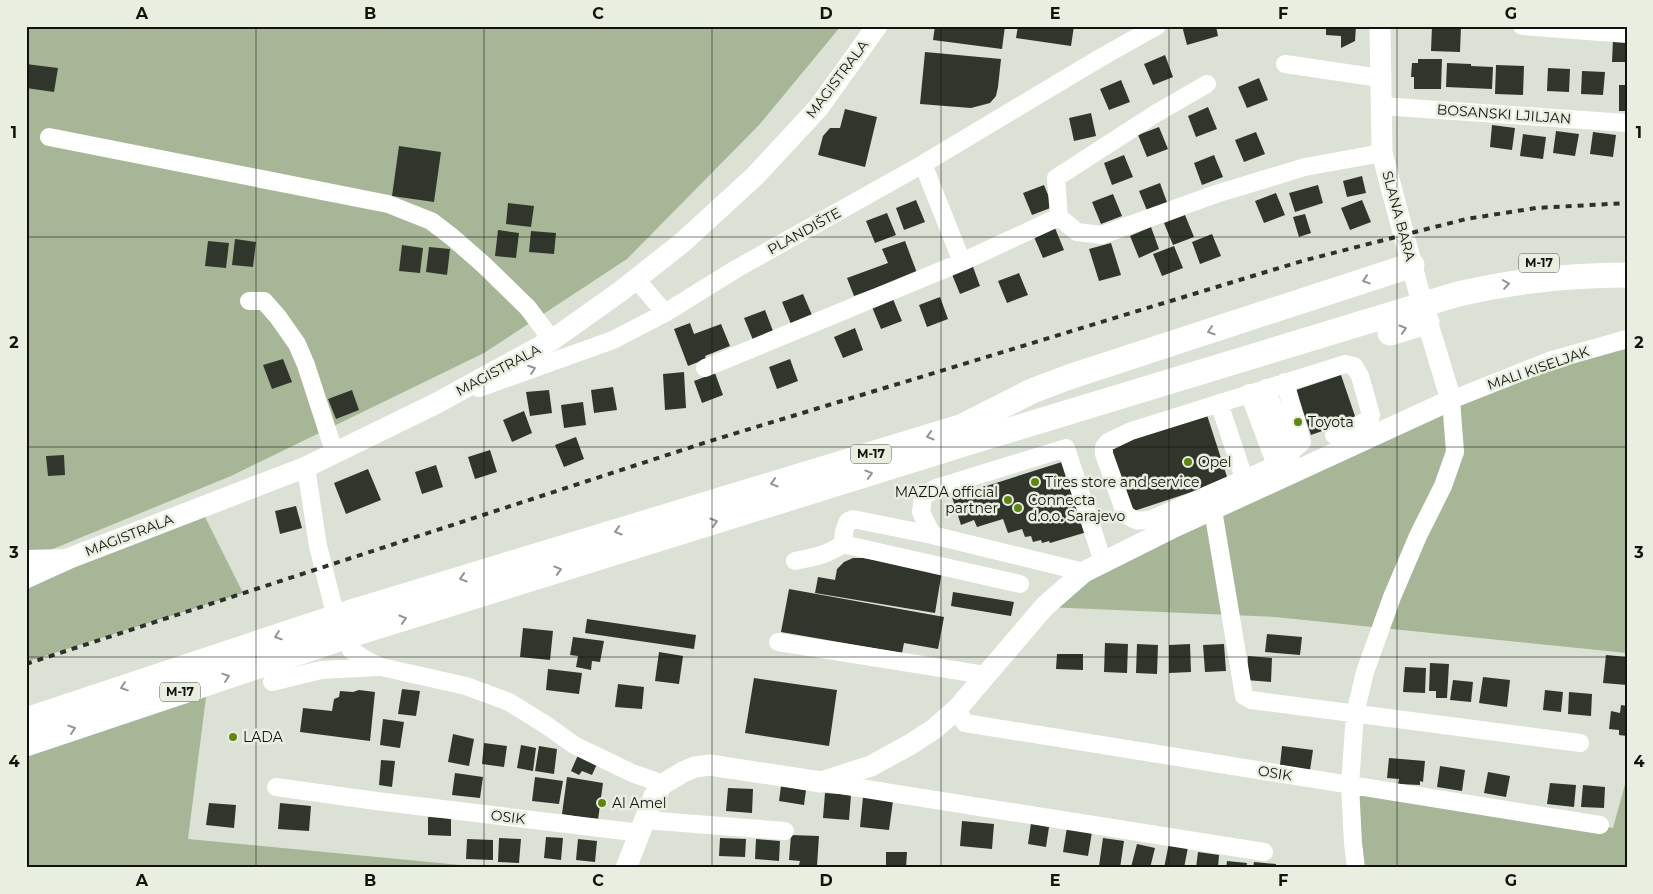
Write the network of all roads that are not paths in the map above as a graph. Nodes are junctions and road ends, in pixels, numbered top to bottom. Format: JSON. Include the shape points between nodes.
{"nodes":[{"id":1,"x":877,"y":26,"type":"edge"},
{"id":2,"x":1156,"y":26,"type":"edge"},
{"id":3,"x":1380,"y":26,"type":"edge"},
{"id":4,"x":1522,"y":26,"type":"edge"},
{"id":5,"x":1627,"y":34,"type":"edge"},
{"id":6,"x":1284,"y":64,"type":"dead end"},
{"id":7,"x":1380,"y":78,"type":"junction"},
{"id":8,"x":1207,"y":84,"type":"dead end"},
{"id":9,"x":1381,"y":106,"type":"junction"},
{"id":10,"x":1627,"y":123,"type":"edge"},
{"id":11,"x":49,"y":137,"type":"dead end"},
{"id":12,"x":1382,"y":153,"type":"junction"},
{"id":13,"x":923,"y":164,"type":"junction"},
{"id":14,"x":1059,"y":217,"type":"junction"},
{"id":15,"x":1627,"y":259,"type":"edge"},
{"id":16,"x":962,"y":262,"type":"junction"},
{"id":17,"x":1412,"y":265,"type":"junction"},
{"id":18,"x":1627,"y":275,"type":"edge"},
{"id":19,"x":636,"y":280,"type":"junction"},
{"id":20,"x":1455,"y":286,"type":"junction"},
{"id":21,"x":249,"y":301,"type":"dead end"},
{"id":22,"x":664,"y":313,"type":"junction"},
{"id":23,"x":1427,"y":322,"type":"junction"},
{"id":24,"x":1627,"y":339,"type":"edge"},
{"id":25,"x":552,"y":340,"type":"junction"},
{"id":26,"x":704,"y":368,"type":"dead end"},
{"id":27,"x":1285,"y":382,"type":"junction"},
{"id":28,"x":1258,"y":390,"type":"junction"},
{"id":29,"x":1451,"y":400,"type":"junction"},
{"id":30,"x":437,"y":403,"type":"junction"},
{"id":31,"x":1219,"y":403,"type":"junction"},
{"id":32,"x":964,"y":435,"type":"junction"},
{"id":33,"x":1334,"y":435,"type":"dead end"},
{"id":34,"x":336,"y":454,"type":"junction"},
{"id":35,"x":1291,"y":454,"type":"junction"},
{"id":36,"x":306,"y":467,"type":"junction"},
{"id":37,"x":1279,"y":471,"type":"junction"},
{"id":38,"x":1244,"y":478,"type":"junction"},
{"id":39,"x":1213,"y":510,"type":"junction"},
{"id":40,"x":932,"y":536,"type":"junction"},
{"id":41,"x":844,"y":543,"type":"junction"},
{"id":42,"x":70,"y":558,"type":"junction"},
{"id":43,"x":26,"y":559,"type":"edge"},
{"id":44,"x":795,"y":561,"type":"dead end"},
{"id":45,"x":1103,"y":562,"type":"junction"},
{"id":46,"x":1084,"y":572,"type":"junction"},
{"id":47,"x":26,"y":578,"type":"edge"},
{"id":48,"x":1020,"y":584,"type":"dead end"},
{"id":49,"x":341,"y":627,"type":"junction"},
{"id":50,"x":778,"y":642,"type":"dead end"},
{"id":51,"x":381,"y":667,"type":"junction"},
{"id":52,"x":985,"y":675,"type":"junction"},
{"id":53,"x":272,"y":682,"type":"dead end"},
{"id":54,"x":957,"y":709,"type":"junction"},
{"id":55,"x":1355,"y":714,"type":"junction"},
{"id":56,"x":26,"y":720,"type":"edge"},
{"id":57,"x":1580,"y":743,"type":"dead end"},
{"id":58,"x":26,"y":744,"type":"edge"},
{"id":59,"x":871,"y":766,"type":"junction"},
{"id":60,"x":821,"y":782,"type":"junction"},
{"id":61,"x":663,"y":784,"type":"junction"},
{"id":62,"x":1350,"y":785,"type":"junction"},
{"id":63,"x":276,"y":787,"type":"dead end"},
{"id":64,"x":893,"y":794,"type":"junction"},
{"id":65,"x":1600,"y":825,"type":"dead end"},
{"id":66,"x":643,"y":826,"type":"junction"},
{"id":67,"x":785,"y":831,"type":"dead end"},
{"id":68,"x":1264,"y":852,"type":"dead end"},
{"id":69,"x":626,"y":868,"type":"edge"},
{"id":70,"x":1356,"y":868,"type":"edge"}],
"edges":[{"from":1,"to":19,"type":"main road","name":"MAGISTRALA","via":[[820,107],[755,176]]},
{"from":2,"to":13,"type":"street","name":"PLANDIŠTE"},
{"from":3,"to":7,"type":"main road","name":"SLANA BARA"},
{"from":4,"to":5,"type":"street"},
{"from":6,"to":7,"type":"street"},
{"from":7,"to":9,"type":"main road","name":"SLANA BARA"},
{"from":8,"to":14,"type":"street","via":[[1056,178]]},
{"from":9,"to":10,"type":"street","name":"BOSANSKI LJILJAN"},
{"from":9,"to":12,"type":"main road","name":"SLANA BARA"},
{"from":11,"to":25,"type":"street","via":[[388,204],[432,222],[452,237],[528,308]]},
{"from":12,"to":14,"type":"street","via":[[1305,167],[1216,194],[1102,235],[1077,232]]},
{"from":12,"to":17,"type":"main road","name":"SLANA BARA"},
{"from":13,"to":16,"type":"street"},
{"from":13,"to":22,"type":"street","name":"PLANDIŠTE"},
{"from":14,"to":16,"type":"street"},
{"from":15,"to":20,"type":"highway","number":"M-17","via":[[1522,265],[1474,272]]},
{"from":16,"to":26,"type":"street"},
{"from":17,"to":23,"type":"main road","name":"SLANA BARA"},
{"from":17,"to":32,"type":"highway","one_way":true,"via":[[1032,391]]},
{"from":20,"to":18,"type":"highway","number":"M-17","one_way":true,"via":[[1481,288],[1543,279]]},
{"from":19,"to":22,"type":"street"},
{"from":19,"to":25,"type":"main road","name":"MAGISTRALA"},
{"from":20,"to":32,"type":"highway","number":"M-17"},
{"from":21,"to":34,"type":"street","via":[[264,301],[297,344]]},
{"from":30,"to":22,"type":"street","name":"PLANDIŠTE","one_way":true,"via":[[613,340]]},
{"from":23,"to":29,"type":"main road","name":"SLANA BARA"},
{"from":32,"to":23,"type":"highway","one_way":true,"via":[[1056,429]]},
{"from":24,"to":29,"type":"street","name":"MALI KISELJAK","via":[[1549,361]]},
{"from":25,"to":30,"type":"main road","name":"MAGISTRALA"},
{"from":27,"to":28,"type":"street"},
{"from":27,"to":33,"type":"street","via":[[1345,364],[1354,366],[1360,376],[1370,419]]},
{"from":27,"to":35,"type":"street","via":[[1302,442]]},
{"from":28,"to":31,"type":"street"},
{"from":28,"to":35,"type":"street"},
{"from":28,"to":37,"type":"street"},
{"from":29,"to":37,"type":"main road"},
{"from":29,"to":55,"type":"street","via":[[1455,452],[1443,486],[1392,597],[1365,672]]},
{"from":30,"to":34,"type":"main road","name":"MAGISTRALA"},
{"from":31,"to":38,"type":"street"},
{"from":31,"to":38,"type":"street","via":[[1131,431],[1108,442],[1104,454],[1125,513],[1132,520],[1152,519]]},
{"from":32,"to":49,"type":"highway","number":"M-17"},
{"from":34,"to":36,"type":"main road","name":"MAGISTRALA"},
{"from":35,"to":37,"type":"street"},
{"from":36,"to":42,"type":"main road","name":"MAGISTRALA"},
{"from":36,"to":51,"type":"street","via":[[318,546],[332,602],[351,650]]},
{"from":37,"to":38,"type":"street"},
{"from":37,"to":39,"type":"main road"},
{"from":39,"to":45,"type":"main road"},
{"from":39,"to":55,"type":"street","via":[[1244,696],[1251,700]]},
{"from":40,"to":41,"type":"street","via":[[853,518],[844,530]]},
{"from":40,"to":45,"type":"street","via":[[921,512],[923,497],[936,488],[1066,448]]},
{"from":40,"to":46,"type":"street"},
{"from":41,"to":44,"type":"street","via":[[826,554]]},
{"from":41,"to":48,"type":"street"},
{"from":42,"to":43,"type":"street"},
{"from":42,"to":47,"type":"main road","name":"MAGISTRALA"},
{"from":45,"to":46,"type":"main road"},
{"from":46,"to":52,"type":"main road","via":[[1044,606]]},
{"from":49,"to":56,"type":"highway","number":"M-17","one_way":true},
{"from":58,"to":49,"type":"highway","number":"M-17","one_way":true},
{"from":50,"to":52,"type":"street"},
{"from":51,"to":53,"type":"street","via":[[321,670]]},
{"from":51,"to":61,"type":"street","via":[[466,686],[509,702],[574,745]]},
{"from":52,"to":54,"type":"main road"},
{"from":54,"to":59,"type":"main road","via":[[934,729]]},
{"from":54,"to":62,"type":"street","name":"OSIK","via":[[965,723]]},
{"from":55,"to":57,"type":"street"},
{"from":55,"to":62,"type":"street"},
{"from":59,"to":60,"type":"main road"},
{"from":59,"to":64,"type":"street"},
{"from":60,"to":61,"type":"main road","via":[[710,765],[689,770]]},
{"from":60,"to":64,"type":"street"},
{"from":61,"to":66,"type":"main road","via":[[654,796]]},
{"from":62,"to":65,"type":"street","name":"OSIK"},
{"from":62,"to":70,"type":"street"},
{"from":63,"to":66,"type":"street","name":"OSIK","via":[[376,802]]},
{"from":64,"to":68,"type":"street"},
{"from":66,"to":67,"type":"street","name":"OSIK"},
{"from":66,"to":69,"type":"main road"}]}
